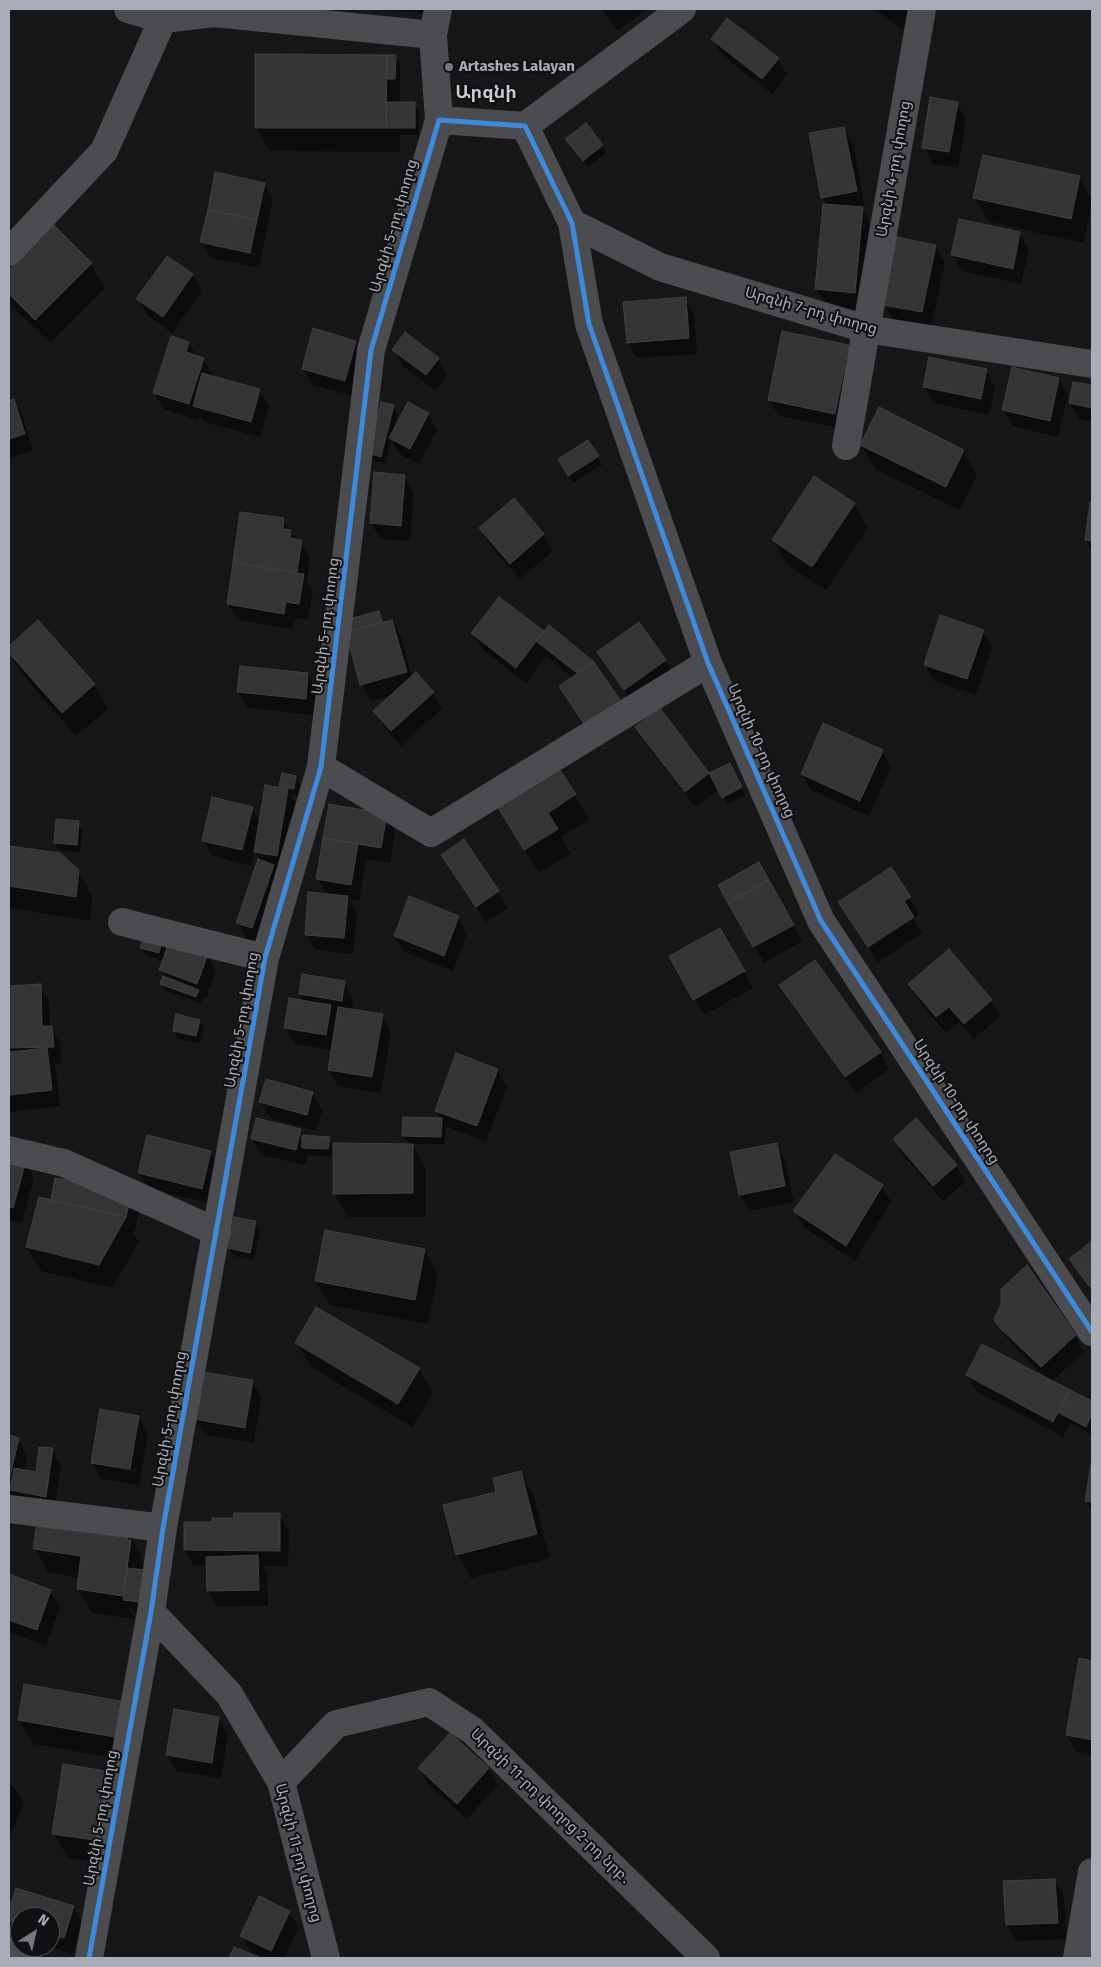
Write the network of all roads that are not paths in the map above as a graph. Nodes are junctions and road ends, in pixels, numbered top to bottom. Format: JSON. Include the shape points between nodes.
{"nodes":[{"id":1,"x":128,"y":9,"type":"edge"},
{"id":2,"x":438,"y":9,"type":"edge"},
{"id":3,"x":682,"y":9,"type":"edge"},
{"id":4,"x":922,"y":9,"type":"edge"},
{"id":5,"x":163,"y":14,"type":"edge"},
{"id":6,"x":336,"y":17,"type":"edge"},
{"id":7,"x":433,"y":36,"type":"junction"},
{"id":8,"x":439,"y":120,"type":"junction"},
{"id":9,"x":524,"y":126,"type":"junction"},
{"id":10,"x":572,"y":223,"type":"junction"},
{"id":11,"x":9,"y":252,"type":"edge"},
{"id":12,"x":866,"y":329,"type":"junction"},
{"id":13,"x":1092,"y":364,"type":"edge"},
{"id":14,"x":846,"y":446,"type":"dead end"},
{"id":15,"x":708,"y":662,"type":"junction"},
{"id":16,"x":321,"y":767,"type":"junction"},
{"id":17,"x":122,"y":922,"type":"dead end"},
{"id":18,"x":265,"y":958,"type":"junction"},
{"id":19,"x":9,"y":1150,"type":"edge"},
{"id":20,"x":217,"y":1232,"type":"junction"},
{"id":21,"x":1092,"y":1332,"type":"edge"},
{"id":22,"x":9,"y":1509,"type":"edge"},
{"id":23,"x":163,"y":1528,"type":"junction"},
{"id":24,"x":151,"y":1612,"type":"junction"},
{"id":25,"x":281,"y":1782,"type":"junction"},
{"id":26,"x":1092,"y":1872,"type":"edge"},
{"id":27,"x":9,"y":1951,"type":"edge"},
{"id":28,"x":26,"y":1958,"type":"edge"},
{"id":29,"x":89,"y":1958,"type":"edge"},
{"id":30,"x":326,"y":1958,"type":"edge"},
{"id":31,"x":706,"y":1958,"type":"edge"},
{"id":32,"x":1077,"y":1958,"type":"edge"}],
"edges":[{"from":1,"to":5,"type":"street"},
{"from":2,"to":7,"type":"street","name":"Արզնի 5-րդ փողոց"},
{"from":3,"to":9,"type":"street"},
{"from":4,"to":12,"type":"street","name":"Արզնի 4-րդ փողոց"},
{"from":5,"to":6,"type":"street"},
{"from":5,"to":11,"type":"street","via":[[104,151]]},
{"from":6,"to":7,"type":"street"},
{"from":7,"to":8,"type":"street","name":"Արզնի 5-րդ փողոց"},
{"from":8,"to":9,"type":"street"},
{"from":8,"to":16,"type":"street","name":"Արզնի 5-րդ փողոց","via":[[371,350]]},
{"from":9,"to":10,"type":"street","name":"Արզնի 10-րդ փողոց"},
{"from":10,"to":12,"type":"street","name":"Արզնի 7-րդ փողոց","via":[[660,267]]},
{"from":10,"to":15,"type":"street","name":"Արզնի 10-րդ փողոց","via":[[589,324]]},
{"from":12,"to":13,"type":"street","name":"Արզնի 7-րդ փողոց"},
{"from":12,"to":14,"type":"street","name":"Արզնի 4-րդ փողոց"},
{"from":15,"to":16,"type":"street","via":[[431,833]]},
{"from":15,"to":21,"type":"street","name":"Արզնի 10-րդ փողոց","via":[[821,921]]},
{"from":16,"to":18,"type":"street","name":"Արզնի 5-րդ փողոց"},
{"from":17,"to":18,"type":"street"},
{"from":18,"to":20,"type":"street","name":"Արզնի 5-րդ փողոց"},
{"from":19,"to":20,"type":"street","via":[[64,1163]]},
{"from":20,"to":23,"type":"street","name":"Արզնի 5-րդ փողոց"},
{"from":22,"to":23,"type":"street"},
{"from":23,"to":24,"type":"street","name":"Արզնի 5-րդ փողոց"},
{"from":24,"to":25,"type":"street","name":"Արզնի 11-րդ փողոց","via":[[229,1694]]},
{"from":24,"to":29,"type":"street","name":"Արզնի 5-րդ փողոց"},
{"from":25,"to":30,"type":"street","name":"Արզնի 11-րդ փողոց"},
{"from":25,"to":31,"type":"street","name":"Արզնի 11-րդ փողոց 2-րդ նրբ․","via":[[336,1724],[429,1702],[473,1731]]},
{"from":26,"to":32,"type":"street"},
{"from":27,"to":28,"type":"street"}]}
